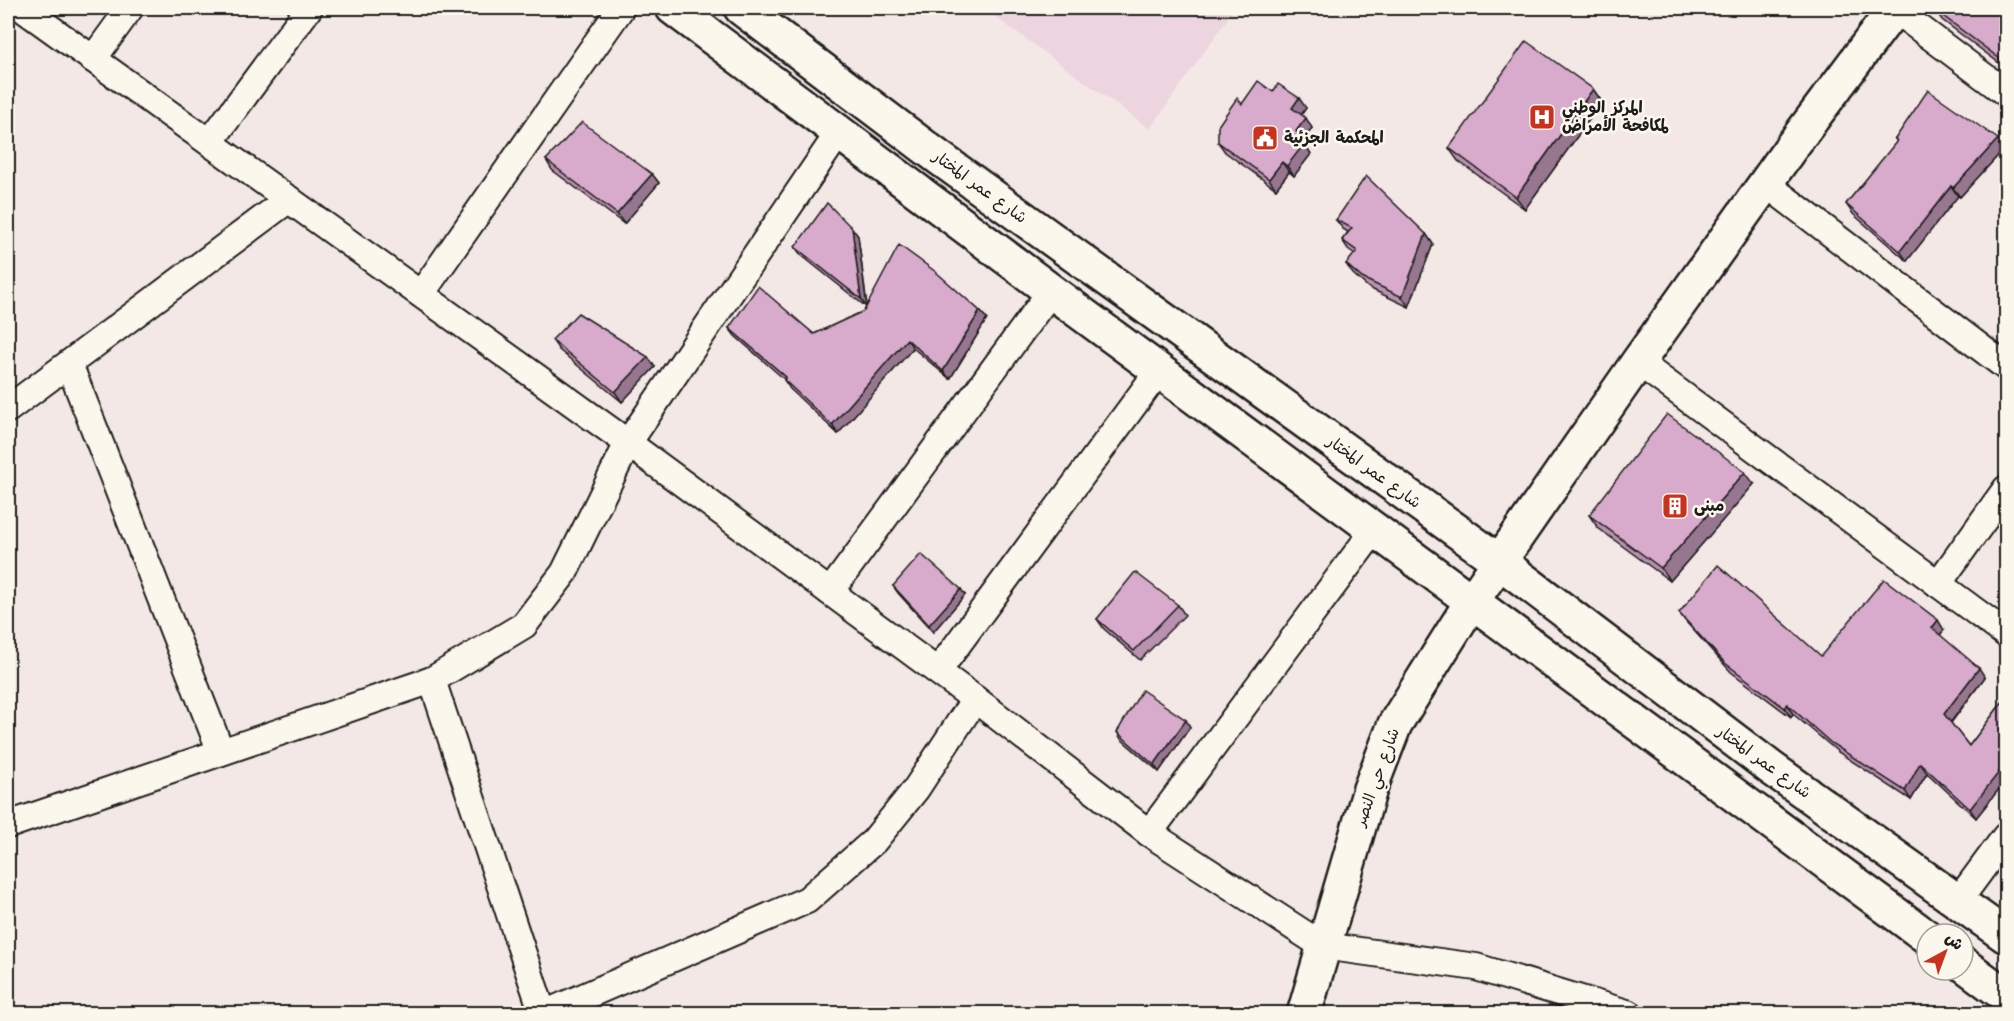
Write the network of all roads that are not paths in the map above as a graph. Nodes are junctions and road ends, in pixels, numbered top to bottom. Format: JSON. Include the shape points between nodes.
{"nodes":[{"id":1,"x":22,"y":8,"type":"edge"},
{"id":2,"x":130,"y":8,"type":"edge"},
{"id":3,"x":309,"y":8,"type":"edge"},
{"id":4,"x":621,"y":8,"type":"edge"},
{"id":5,"x":673,"y":8,"type":"edge"},
{"id":6,"x":741,"y":8,"type":"edge"},
{"id":7,"x":1895,"y":8,"type":"edge"},
{"id":8,"x":93,"y":58,"type":"junction"},
{"id":9,"x":2007,"y":93,"type":"edge"},
{"id":10,"x":840,"y":131,"type":"junction"},
{"id":11,"x":210,"y":142,"type":"junction"},
{"id":12,"x":938,"y":157,"type":"junction"},
{"id":13,"x":1765,"y":183,"type":"junction"},
{"id":14,"x":913,"y":188,"type":"junction"},
{"id":15,"x":289,"y":200,"type":"junction"},
{"id":16,"x":1051,"y":291,"type":"junction"},
{"id":17,"x":420,"y":294,"type":"junction"},
{"id":18,"x":1638,"y":362,"type":"junction"},
{"id":19,"x":69,"y":364,"type":"junction"},
{"id":20,"x":2007,"y":367,"type":"edge"},
{"id":21,"x":1160,"y":369,"type":"junction"},
{"id":22,"x":8,"y":409,"type":"edge"},
{"id":23,"x":628,"y":443,"type":"junction"},
{"id":24,"x":2007,"y":489,"type":"edge"},
{"id":25,"x":1375,"y":529,"type":"junction"},
{"id":26,"x":1500,"y":562,"type":"junction"},
{"id":27,"x":1938,"y":584,"type":"junction"},
{"id":28,"x":830,"y":592,"type":"junction"},
{"id":29,"x":1472,"y":601,"type":"junction"},
{"id":30,"x":2007,"y":634,"type":"edge"},
{"id":31,"x":938,"y":671,"type":"junction"},
{"id":32,"x":432,"y":680,"type":"junction"},
{"id":33,"x":975,"y":699,"type":"junction"},
{"id":34,"x":221,"y":752,"type":"junction"},
{"id":35,"x":1771,"y":768,"type":"junction"},
{"id":36,"x":1746,"y":803,"type":"junction"},
{"id":37,"x":8,"y":825,"type":"edge"},
{"id":38,"x":1149,"y":832,"type":"junction"},
{"id":39,"x":2007,"y":836,"type":"edge"},
{"id":40,"x":1958,"y":901,"type":"junction"},
{"id":41,"x":1915,"y":928,"type":"edge"},
{"id":42,"x":2007,"y":936,"type":"edge"},
{"id":43,"x":1323,"y":946,"type":"junction"},
{"id":44,"x":1975,"y":973,"type":"edge"},
{"id":45,"x":2007,"y":998,"type":"edge"},
{"id":46,"x":543,"y":1014,"type":"edge"},
{"id":47,"x":1304,"y":1014,"type":"edge"},
{"id":48,"x":1630,"y":1014,"type":"edge"},
{"id":49,"x":1997,"y":1014,"type":"edge"}],
"edges":[{"from":1,"to":8,"type":"street"},
{"from":2,"to":8,"type":"street"},
{"from":3,"to":11,"type":"street"},
{"from":4,"to":17,"type":"street"},
{"from":5,"to":10,"type":"street"},
{"from":6,"to":12,"type":"street","name":"شارع عمر المختار"},
{"from":7,"to":9,"type":"street"},
{"from":7,"to":13,"type":"street","name":"شارع حي النصر"},
{"from":8,"to":11,"type":"street"},
{"from":10,"to":14,"type":"street"},
{"from":10,"to":23,"type":"street"},
{"from":11,"to":15,"type":"street"},
{"from":12,"to":14,"type":"street"},
{"from":12,"to":26,"type":"street","name":"شارع عمر المختار"},
{"from":13,"to":18,"type":"street","name":"شارع حي النصر"},
{"from":13,"to":20,"type":"street"},
{"from":14,"to":16,"type":"street"},
{"from":15,"to":17,"type":"street"},
{"from":15,"to":19,"type":"street"},
{"from":16,"to":21,"type":"street"},
{"from":16,"to":28,"type":"street"},
{"from":17,"to":23,"type":"street"},
{"from":18,"to":26,"type":"street","name":"شارع حي النصر"},
{"from":18,"to":27,"type":"street"},
{"from":19,"to":22,"type":"street"},
{"from":19,"to":34,"type":"street"},
{"from":21,"to":25,"type":"street"},
{"from":21,"to":31,"type":"street"},
{"from":23,"to":28,"type":"street"},
{"from":23,"to":32,"type":"street","via":[[564,573],[524,625]]},
{"from":24,"to":27,"type":"street"},
{"from":25,"to":29,"type":"street"},
{"from":25,"to":38,"type":"street"},
{"from":26,"to":29,"type":"street","name":"شارع حي النصر"},
{"from":26,"to":35,"type":"street","name":"شارع عمر المختار"},
{"from":27,"to":30,"type":"street"},
{"from":28,"to":31,"type":"street"},
{"from":29,"to":36,"type":"street"},
{"from":29,"to":43,"type":"street","name":"شارع حي النصر","via":[[1395,724],[1370,789]]},
{"from":31,"to":33,"type":"street"},
{"from":32,"to":34,"type":"street"},
{"from":32,"to":46,"type":"street"},
{"from":33,"to":38,"type":"street"},
{"from":33,"to":46,"type":"street","via":[[916,789],[874,841],[807,900]]},
{"from":34,"to":37,"type":"street"},
{"from":35,"to":36,"type":"street"},
{"from":35,"to":40,"type":"street","name":"شارع عمر المختار"},
{"from":36,"to":41,"type":"street"},
{"from":38,"to":43,"type":"street"},
{"from":39,"to":40,"type":"street"},
{"from":40,"to":42,"type":"street","name":"شارع عمر المختار"},
{"from":43,"to":47,"type":"street","name":"شارع حي النصر"},
{"from":43,"to":48,"type":"street","via":[[1476,967]]},
{"from":44,"to":45,"type":"street"},
{"from":45,"to":49,"type":"street"}]}
